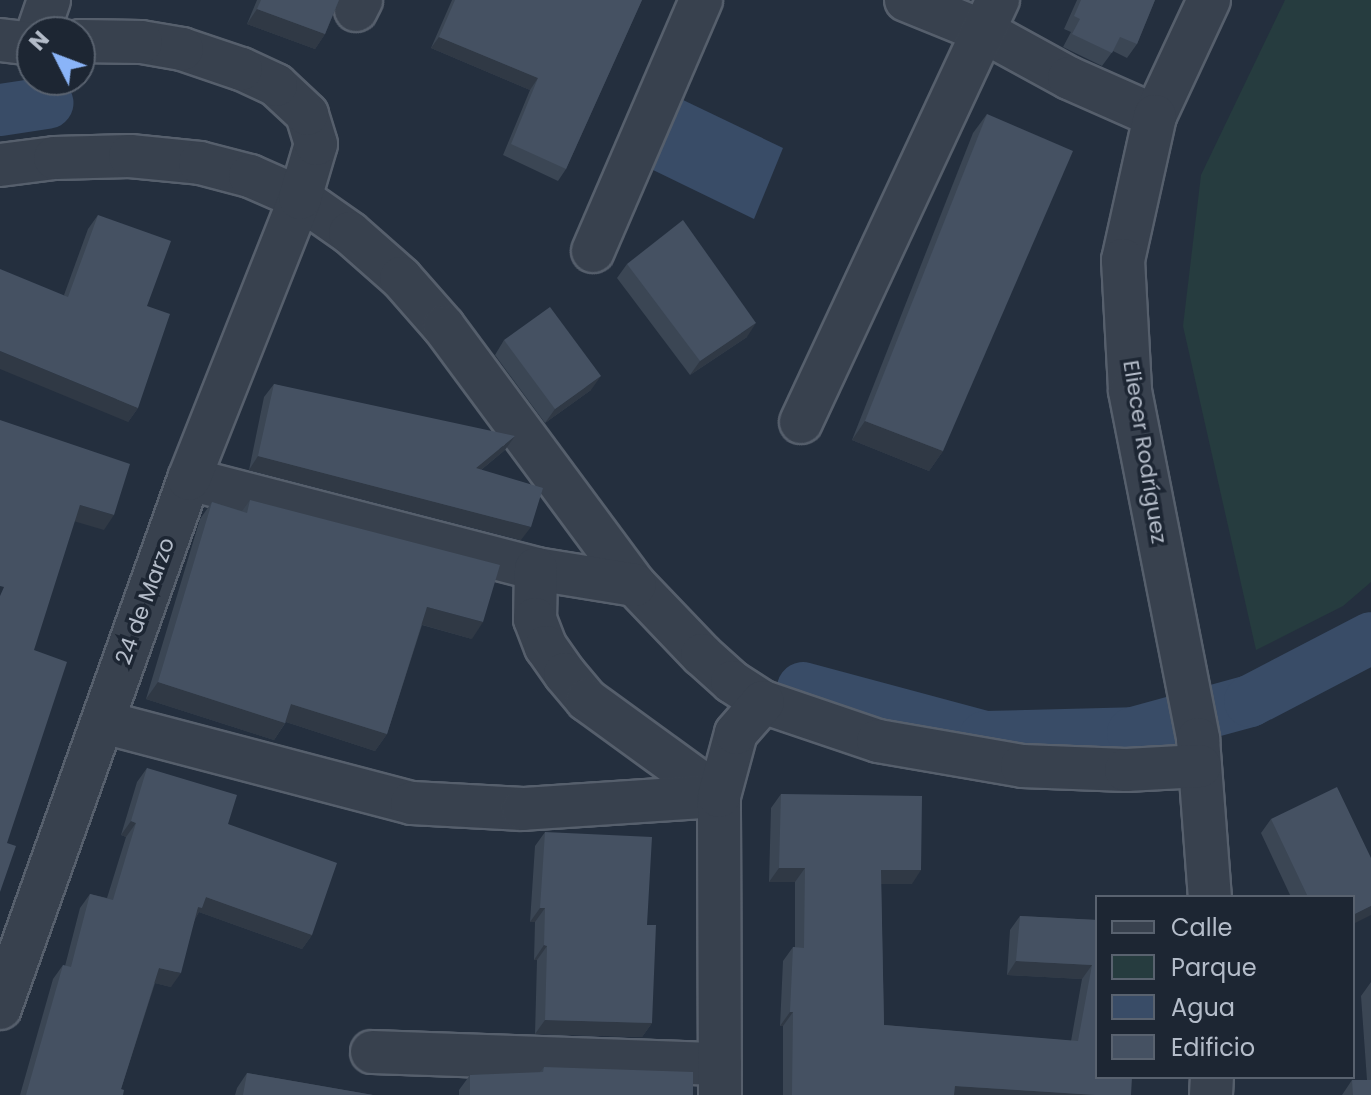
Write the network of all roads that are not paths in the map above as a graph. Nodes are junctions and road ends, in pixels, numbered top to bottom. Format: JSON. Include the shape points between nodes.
{"nodes":[{"id":1,"x":701,"y":0,"type":"edge"},
{"id":2,"x":906,"y":0,"type":"edge"},
{"id":3,"x":1209,"y":0,"type":"edge"},
{"id":4,"x":992,"y":16,"type":"edge"},
{"id":5,"x":96,"y":41,"type":"edge"},
{"id":6,"x":1155,"y":116,"type":"junction"},
{"id":7,"x":0,"y":165,"type":"edge"},
{"id":8,"x":300,"y":198,"type":"junction"},
{"id":9,"x":593,"y":251,"type":"dead end"},
{"id":10,"x":801,"y":422,"type":"dead end"},
{"id":11,"x":189,"y":479,"type":"junction"},
{"id":12,"x":536,"y":569,"type":"junction"},
{"id":13,"x":635,"y":585,"type":"junction"},
{"id":14,"x":763,"y":702,"type":"junction"},
{"id":15,"x":103,"y":722,"type":"junction"},
{"id":16,"x":1199,"y":753,"type":"junction"},
{"id":17,"x":719,"y":796,"type":"junction"},
{"id":18,"x":1210,"y":895,"type":"edge"},
{"id":19,"x":0,"y":1008,"type":"edge"},
{"id":20,"x":372,"y":1052,"type":"dead end"},
{"id":21,"x":720,"y":1080,"type":"edge"}],
"edges":[{"from":1,"to":9,"type":"street"},
{"from":2,"to":4,"type":"street"},
{"from":3,"to":6,"type":"street","name":"Eliecer Rodríguez"},
{"from":4,"to":6,"type":"street","via":[[1069,78]]},
{"from":4,"to":10,"type":"street"},
{"from":5,"to":8,"type":"street","name":"24 de Marzo","via":[[182,49],[276,85],[307,114],[316,144]]},
{"from":6,"to":16,"type":"street","name":"Eliecer Rodríguez","via":[[1123,260],[1130,391]]},
{"from":7,"to":8,"type":"street","via":[[130,156],[200,163],[250,176]]},
{"from":8,"to":11,"type":"street","name":"24 de Marzo"},
{"from":8,"to":13,"type":"street","via":[[350,233],[444,327]]},
{"from":11,"to":12,"type":"street"},
{"from":11,"to":15,"type":"street","name":"24 de Marzo"},
{"from":12,"to":13,"type":"street"},
{"from":12,"to":17,"type":"street","via":[[535,619],[565,674],[587,700]]},
{"from":13,"to":14,"type":"street","via":[[702,655]]},
{"from":14,"to":16,"type":"street","via":[[878,741],[1022,766],[1139,770]]},
{"from":14,"to":17,"type":"street","via":[[736,733]]},
{"from":15,"to":17,"type":"street","via":[[412,803],[523,809]]},
{"from":15,"to":19,"type":"street","name":"24 de Marzo"},
{"from":16,"to":18,"type":"street","name":"Eliecer Rodríguez"},
{"from":17,"to":21,"type":"street"},
{"from":20,"to":21,"type":"street"}]}
